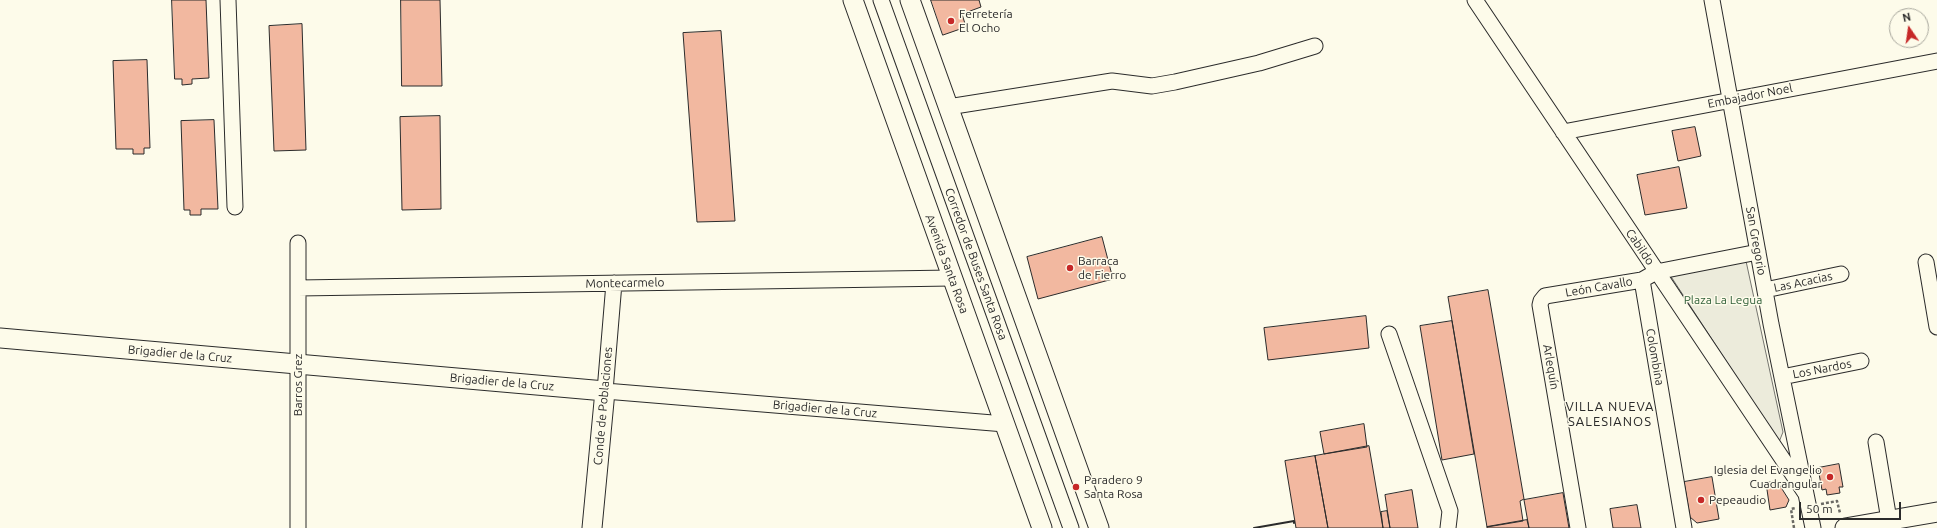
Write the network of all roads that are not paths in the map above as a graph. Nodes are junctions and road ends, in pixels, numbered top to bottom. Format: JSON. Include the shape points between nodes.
{"nodes":[{"id":1,"x":228,"y":0,"type":"edge"},
{"id":2,"x":853,"y":0,"type":"edge"},
{"id":3,"x":881,"y":0,"type":"edge"},
{"id":4,"x":910,"y":0,"type":"edge"},
{"id":5,"x":1475,"y":0,"type":"edge"},
{"id":6,"x":1712,"y":0,"type":"edge"},
{"id":7,"x":1315,"y":46,"type":"dead end"},
{"id":8,"x":1937,"y":62,"type":"edge"},
{"id":9,"x":1730,"y":100,"type":"junction"},
{"id":10,"x":948,"y":107,"type":"junction"},
{"id":11,"x":1563,"y":132,"type":"junction"},
{"id":12,"x":235,"y":207,"type":"dead end"},
{"id":13,"x":298,"y":243,"type":"dead end"},
{"id":14,"x":1758,"y":252,"type":"junction"},
{"id":15,"x":1926,"y":262,"type":"dead end"},
{"id":16,"x":1656,"y":272,"type":"junction"},
{"id":17,"x":1840,"y":274,"type":"dead end"},
{"id":18,"x":952,"y":278,"type":"junction"},
{"id":19,"x":1642,"y":280,"type":"junction"},
{"id":20,"x":614,"y":283,"type":"junction"},
{"id":21,"x":298,"y":288,"type":"junction"},
{"id":22,"x":1765,"y":290,"type":"junction"},
{"id":23,"x":1541,"y":301,"type":"joint"},
{"id":24,"x":1937,"y":327,"type":"edge"},
{"id":25,"x":1389,"y":334,"type":"dead end"},
{"id":26,"x":0,"y":338,"type":"edge"},
{"id":27,"x":1861,"y":361,"type":"dead end"},
{"id":28,"x":298,"y":365,"type":"junction"},
{"id":29,"x":1782,"y":377,"type":"junction"},
{"id":30,"x":605,"y":392,"type":"junction"},
{"id":31,"x":1005,"y":424,"type":"junction"},
{"id":32,"x":1876,"y":442,"type":"dead end"},
{"id":33,"x":1806,"y":494,"type":"junction"},
{"id":34,"x":1937,"y":512,"type":"edge"},
{"id":35,"x":1889,"y":520,"type":"junction"},
{"id":36,"x":298,"y":528,"type":"edge"},
{"id":37,"x":592,"y":528,"type":"edge"},
{"id":38,"x":1042,"y":528,"type":"edge"},
{"id":39,"x":1071,"y":528,"type":"edge"},
{"id":40,"x":1099,"y":528,"type":"edge"},
{"id":41,"x":1448,"y":528,"type":"edge"},
{"id":42,"x":1578,"y":528,"type":"edge"},
{"id":43,"x":1684,"y":528,"type":"edge"},
{"id":44,"x":1813,"y":528,"type":"edge"},
{"id":45,"x":1845,"y":528,"type":"edge"}],
"edges":[{"from":1,"to":12,"type":"street"},
{"from":2,"to":18,"type":"main road","name":"Avenida Santa Rosa"},
{"from":3,"to":39,"type":"street","name":"Corredor de Buses Santa Rosa"},
{"from":4,"to":10,"type":"main road"},
{"from":5,"to":11,"type":"street","name":"Cabildo"},
{"from":6,"to":9,"type":"street","name":"San Gregorio"},
{"from":7,"to":10,"type":"street","via":[[1259,62],[1152,86],[1112,81]]},
{"from":8,"to":9,"type":"street","name":"Embajador Noel"},
{"from":9,"to":11,"type":"street","name":"Embajador Noel"},
{"from":9,"to":14,"type":"street","name":"San Gregorio"},
{"from":10,"to":40,"type":"main road"},
{"from":11,"to":16,"type":"street","name":"Cabildo"},
{"from":13,"to":21,"type":"street","name":"Barros Grez"},
{"from":14,"to":16,"type":"street","name":"León Cavallo"},
{"from":14,"to":22,"type":"street","name":"San Gregorio"},
{"from":15,"to":24,"type":"street"},
{"from":16,"to":19,"type":"street","name":"León Cavallo"},
{"from":16,"to":33,"type":"street","name":"Cabildo"},
{"from":17,"to":22,"type":"street","name":"Las Acacias"},
{"from":18,"to":20,"type":"street","name":"Montecarmelo"},
{"from":18,"to":31,"type":"main road","name":"Avenida Santa Rosa"},
{"from":19,"to":23,"type":"street","name":"León Cavallo","via":[[1545,296]]},
{"from":19,"to":43,"type":"street","name":"Colombina"},
{"from":20,"to":21,"type":"street","name":"Montecarmelo"},
{"from":20,"to":30,"type":"street","name":"Conde de Poblaciones"},
{"from":21,"to":28,"type":"street","name":"Barros Grez"},
{"from":22,"to":29,"type":"street","name":"San Gregorio"},
{"from":23,"to":42,"type":"street","name":"Arlequín"},
{"from":25,"to":41,"type":"street","via":[[1450,511]]},
{"from":26,"to":28,"type":"main road","name":"Brigadier de la Cruz"},
{"from":27,"to":29,"type":"street","name":"Los Nardos"},
{"from":28,"to":30,"type":"main road","name":"Brigadier de la Cruz"},
{"from":28,"to":36,"type":"street","name":"Barros Grez"},
{"from":29,"to":33,"type":"street","name":"San Gregorio"},
{"from":30,"to":31,"type":"street","name":"Brigadier de la Cruz"},
{"from":30,"to":37,"type":"main road","name":"Conde de Poblaciones"},
{"from":31,"to":38,"type":"main road","name":"Avenida Santa Rosa"},
{"from":32,"to":35,"type":"street"},
{"from":33,"to":44,"type":"street","name":"San Gregorio"},
{"from":34,"to":35,"type":"main road"},
{"from":35,"to":45,"type":"main road"}]}
